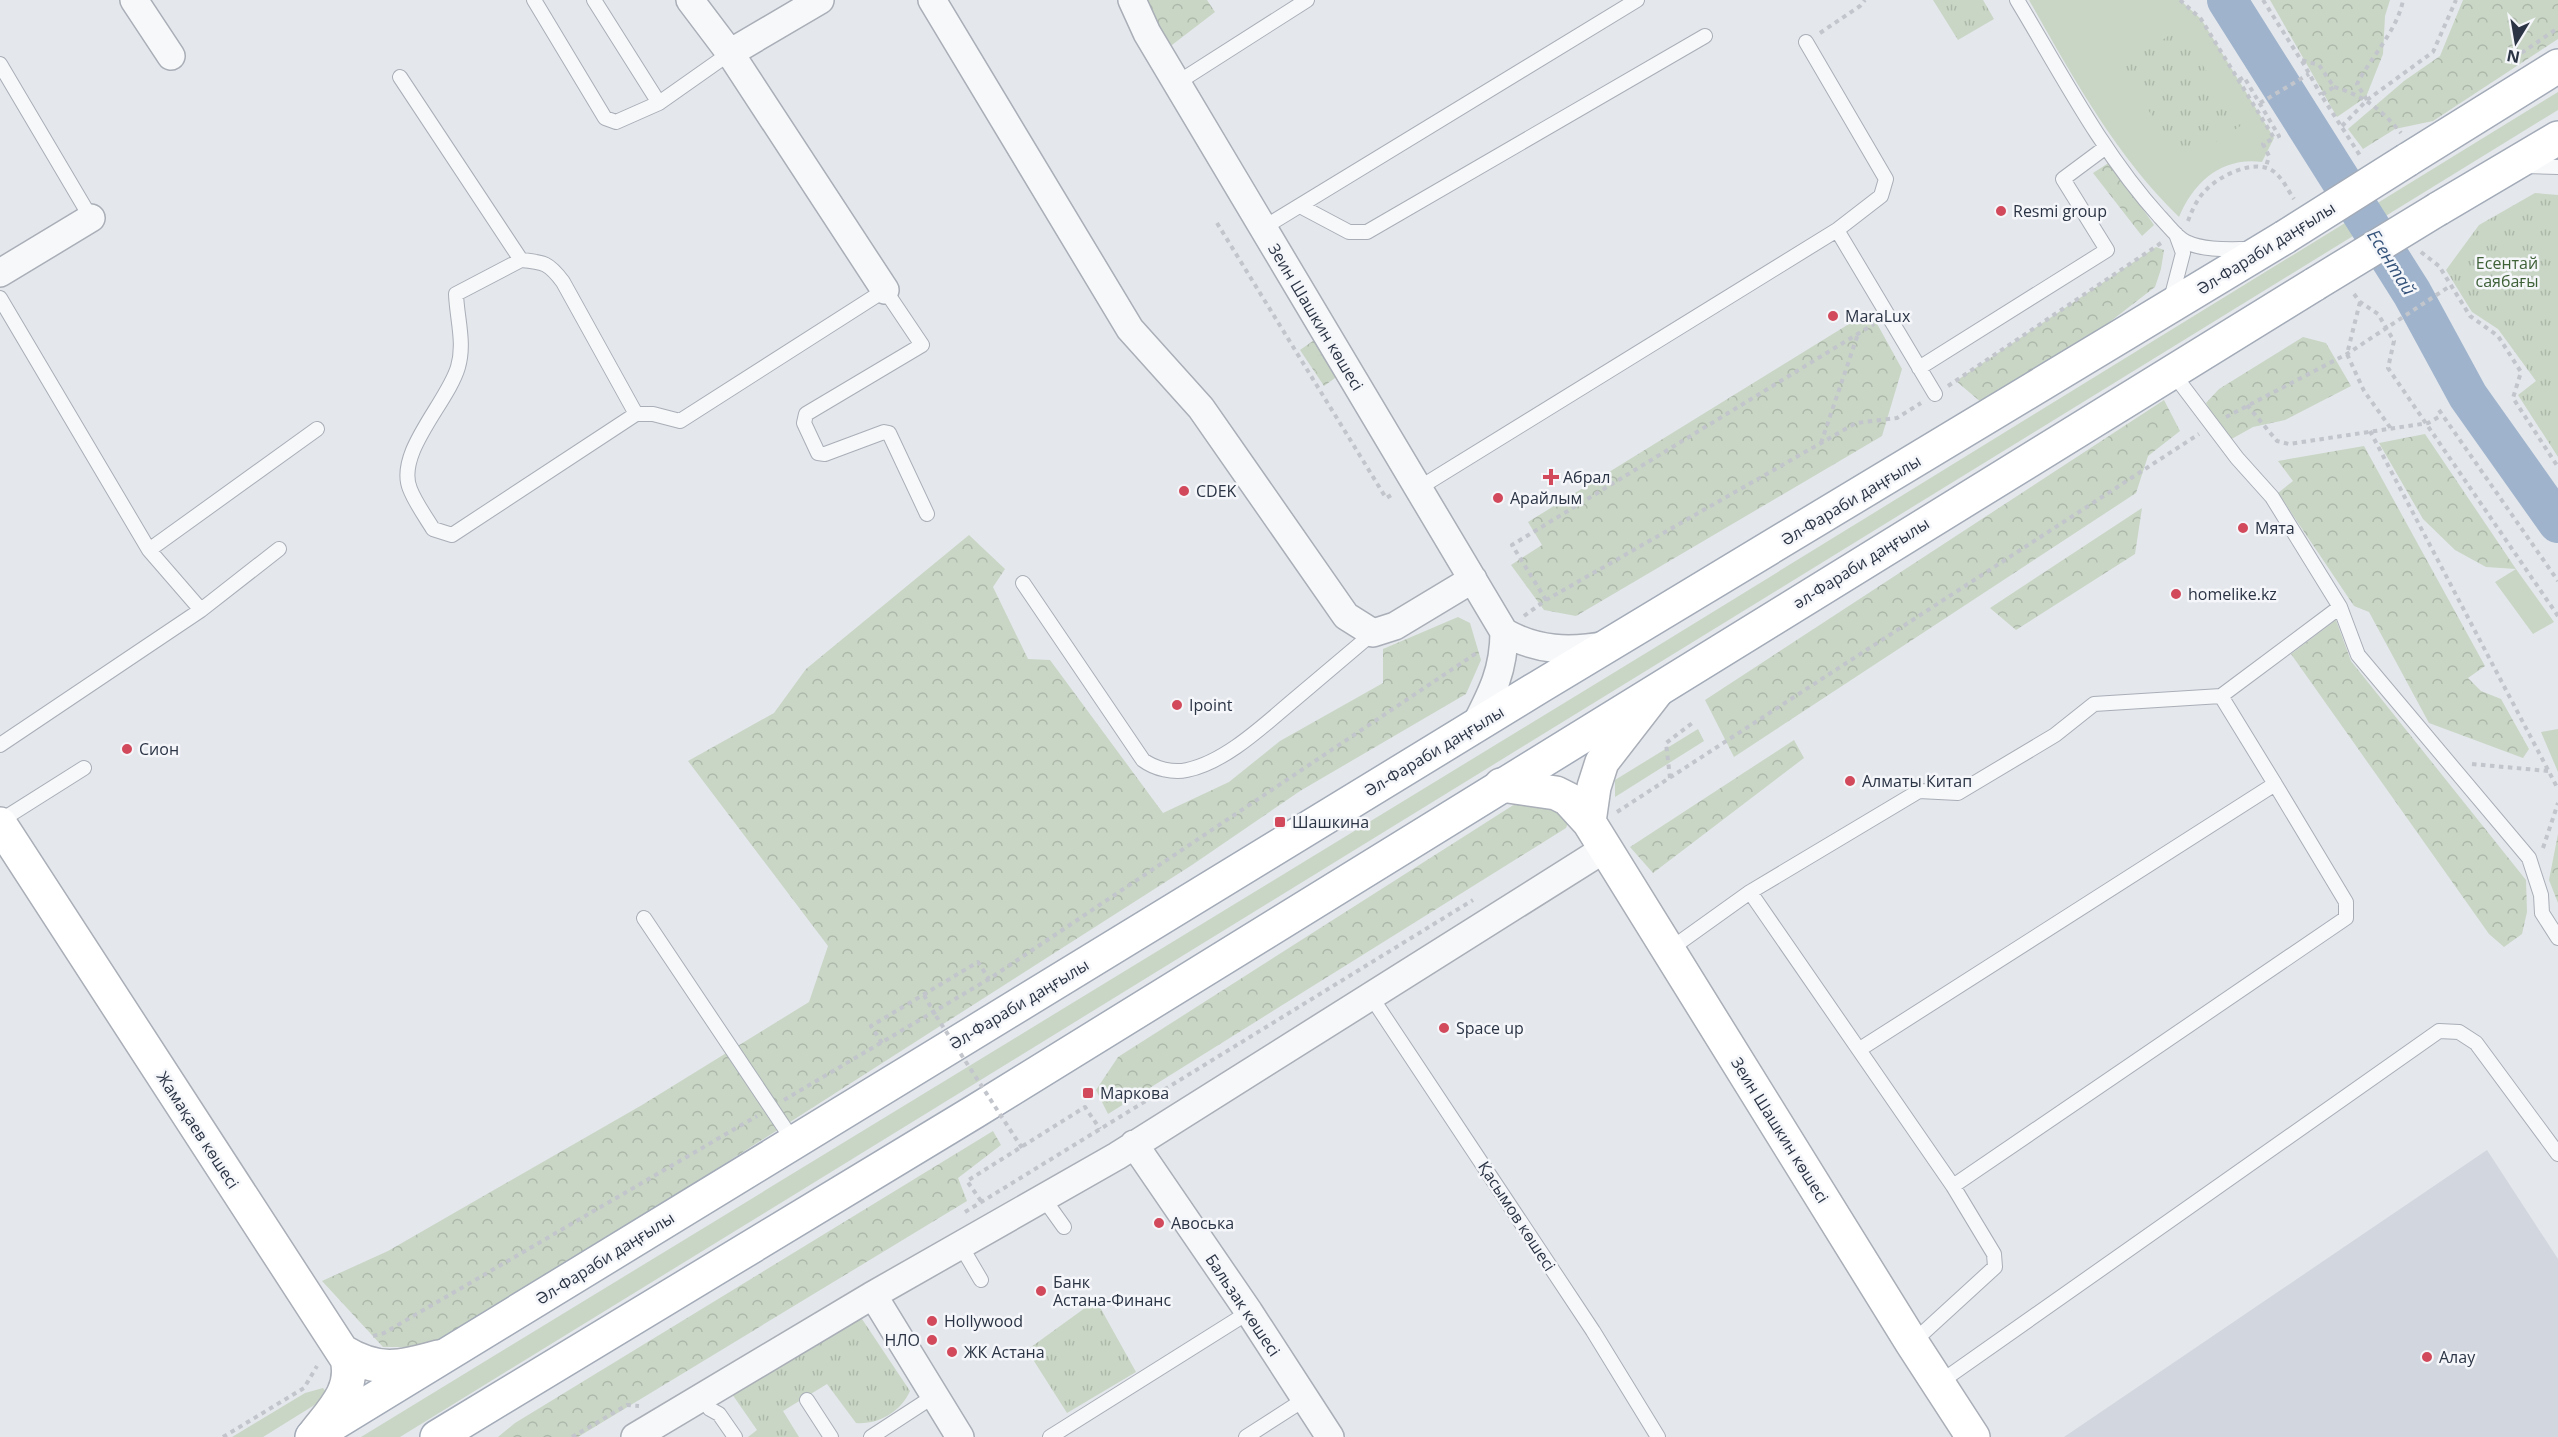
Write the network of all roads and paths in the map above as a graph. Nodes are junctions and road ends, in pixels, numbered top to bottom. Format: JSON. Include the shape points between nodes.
{"nodes":[{"id":1,"x":134,"y":0,"type":"edge"},
{"id":2,"x":534,"y":0,"type":"edge"},
{"id":3,"x":594,"y":0,"type":"edge"},
{"id":4,"x":690,"y":0,"type":"edge"},
{"id":5,"x":820,"y":0,"type":"edge"},
{"id":6,"x":932,"y":0,"type":"edge"},
{"id":7,"x":1132,"y":0,"type":"edge"},
{"id":8,"x":1307,"y":0,"type":"edge"},
{"id":9,"x":1637,"y":0,"type":"edge"},
{"id":10,"x":1865,"y":0,"type":"edge"},
{"id":11,"x":2017,"y":0,"type":"edge"},
{"id":12,"x":2180,"y":0,"type":"edge"},
{"id":13,"x":2263,"y":0,"type":"edge"},
{"id":14,"x":2403,"y":0,"type":"edge"},
{"id":15,"x":2456,"y":0,"type":"edge"},
{"id":16,"x":1705,"y":36,"type":"dead end"},
{"id":17,"x":1806,"y":42,"type":"joint"},
{"id":18,"x":730,"y":53,"type":"junction"},
{"id":19,"x":171,"y":56,"type":"dead end"},
{"id":20,"x":2301,"y":60,"type":"junction"},
{"id":21,"x":0,"y":64,"type":"edge"},
{"id":22,"x":2558,"y":66,"type":"edge"},
{"id":23,"x":2309,"y":74,"type":"junction"},
{"id":24,"x":400,"y":77,"type":"dead end"},
{"id":25,"x":2239,"y":80,"type":"junction"},
{"id":26,"x":1177,"y":83,"type":"junction"},
{"id":27,"x":2334,"y":87,"type":"junction"},
{"id":28,"x":2320,"y":95,"type":"junction"},
{"id":29,"x":2367,"y":100,"type":"junction"},
{"id":30,"x":659,"y":103,"type":"junction"},
{"id":31,"x":2260,"y":103,"type":"junction"},
{"id":32,"x":2342,"y":126,"type":"junction"},
{"id":33,"x":2274,"y":138,"type":"junction"},
{"id":34,"x":2558,"y":138,"type":"edge"},
{"id":35,"x":2106,"y":147,"type":"junction"},
{"id":36,"x":2405,"y":148,"type":"junction"},
{"id":37,"x":2362,"y":157,"type":"dead end"},
{"id":38,"x":2513,"y":165,"type":"junction"},
{"id":39,"x":2266,"y":167,"type":"junction"},
{"id":40,"x":2558,"y":167,"type":"edge"},
{"id":41,"x":2294,"y":199,"type":"dead end"},
{"id":42,"x":1300,"y":206,"type":"junction"},
{"id":43,"x":91,"y":218,"type":"joint"},
{"id":44,"x":1217,"y":223,"type":"dead end"},
{"id":45,"x":2187,"y":223,"type":"dead end"},
{"id":46,"x":1263,"y":228,"type":"junction"},
{"id":47,"x":1838,"y":230,"type":"junction"},
{"id":48,"x":2170,"y":236,"type":"junction"},
{"id":49,"x":2276,"y":243,"type":"junction"},
{"id":50,"x":2421,"y":252,"type":"dead end"},
{"id":51,"x":521,"y":260,"type":"junction"},
{"id":52,"x":0,"y":273,"type":"edge"},
{"id":53,"x":2450,"y":286,"type":"junction"},
{"id":54,"x":885,"y":290,"type":"junction"},
{"id":55,"x":2354,"y":294,"type":"dead end"},
{"id":56,"x":0,"y":298,"type":"edge"},
{"id":57,"x":2360,"y":302,"type":"junction"},
{"id":58,"x":2168,"y":309,"type":"junction"},
{"id":59,"x":1888,"y":316,"type":"junction"},
{"id":60,"x":2386,"y":328,"type":"junction"},
{"id":61,"x":1858,"y":334,"type":"junction"},
{"id":62,"x":2347,"y":354,"type":"junction"},
{"id":63,"x":1919,"y":368,"type":"junction"},
{"id":64,"x":2172,"y":372,"type":"junction"},
{"id":65,"x":1935,"y":393,"type":"junction"},
{"id":66,"x":2247,"y":405,"type":"junction"},
{"id":67,"x":2223,"y":408,"type":"dead end"},
{"id":68,"x":2439,"y":410,"type":"dead end"},
{"id":69,"x":636,"y":414,"type":"junction"},
{"id":70,"x":2442,"y":414,"type":"junction"},
{"id":71,"x":2228,"y":416,"type":"junction"},
{"id":72,"x":2428,"y":423,"type":"junction"},
{"id":73,"x":2212,"y":425,"type":"junction"},
{"id":74,"x":317,"y":429,"type":"dead end"},
{"id":75,"x":2392,"y":430,"type":"junction"},
{"id":76,"x":2370,"y":431,"type":"junction"},
{"id":77,"x":1821,"y":442,"type":"junction"},
{"id":78,"x":2558,"y":467,"type":"edge"},
{"id":79,"x":1417,"y":485,"type":"junction"},
{"id":80,"x":927,"y":514,"type":"dead end"},
{"id":81,"x":279,"y":549,"type":"dead end"},
{"id":82,"x":149,"y":550,"type":"junction"},
{"id":83,"x":1473,"y":579,"type":"junction"},
{"id":84,"x":2558,"y":580,"type":"edge"},
{"id":85,"x":1023,"y":583,"type":"dead end"},
{"id":86,"x":1546,"y":600,"type":"junction"},
{"id":87,"x":2340,"y":607,"type":"junction"},
{"id":88,"x":201,"y":610,"type":"junction"},
{"id":89,"x":2558,"y":616,"type":"edge"},
{"id":90,"x":1511,"y":627,"type":"junction"},
{"id":91,"x":1373,"y":633,"type":"junction"},
{"id":92,"x":1611,"y":644,"type":"junction"},
{"id":93,"x":1481,"y":650,"type":"dead end"},
{"id":94,"x":1657,"y":691,"type":"junction"},
{"id":95,"x":2221,"y":696,"type":"junction"},
{"id":96,"x":1695,"y":721,"type":"dead end"},
{"id":97,"x":1475,"y":726,"type":"junction"},
{"id":98,"x":0,"y":745,"type":"edge"},
{"id":99,"x":2449,"y":762,"type":"junction"},
{"id":100,"x":84,"y":768,"type":"dead end"},
{"id":101,"x":2549,"y":771,"type":"junction"},
{"id":102,"x":1670,"y":778,"type":"junction"},
{"id":103,"x":2275,"y":784,"type":"junction"},
{"id":104,"x":1501,"y":785,"type":"junction"},
{"id":105,"x":2558,"y":789,"type":"edge"},
{"id":106,"x":2558,"y":803,"type":"edge"},
{"id":107,"x":2555,"y":819,"type":"edge"},
{"id":108,"x":0,"y":822,"type":"edge"},
{"id":109,"x":1602,"y":829,"type":"junction"},
{"id":110,"x":2535,"y":874,"type":"junction"},
{"id":111,"x":1750,"y":892,"type":"junction"},
{"id":112,"x":1483,"y":894,"type":"dead end"},
{"id":113,"x":644,"y":918,"type":"dead end"},
{"id":114,"x":2558,"y":938,"type":"edge"},
{"id":115,"x":1668,"y":950,"type":"junction"},
{"id":116,"x":989,"y":979,"type":"junction"},
{"id":117,"x":924,"y":995,"type":"junction"},
{"id":118,"x":1372,"y":998,"type":"junction"},
{"id":119,"x":935,"y":1014,"type":"junction"},
{"id":120,"x":882,"y":1043,"type":"junction"},
{"id":121,"x":1860,"y":1049,"type":"junction"},
{"id":122,"x":770,"y":1108,"type":"junction"},
{"id":123,"x":1100,"y":1130,"type":"junction"},
{"id":124,"x":794,"y":1142,"type":"junction"},
{"id":125,"x":1134,"y":1144,"type":"junction"},
{"id":126,"x":1022,"y":1148,"type":"junction"},
{"id":127,"x":2558,"y":1154,"type":"edge"},
{"id":128,"x":1953,"y":1186,"type":"junction"},
{"id":129,"x":1044,"y":1199,"type":"junction"},
{"id":130,"x":981,"y":1202,"type":"junction"},
{"id":131,"x":962,"y":1214,"type":"dead end"},
{"id":132,"x":1064,"y":1227,"type":"dead end"},
{"id":133,"x":961,"y":1246,"type":"junction"},
{"id":134,"x":981,"y":1280,"type":"dead end"},
{"id":135,"x":873,"y":1295,"type":"junction"},
{"id":136,"x":1249,"y":1312,"type":"junction"},
{"id":137,"x":1912,"y":1343,"type":"junction"},
{"id":138,"x":342,"y":1352,"type":"junction"},
{"id":139,"x":448,"y":1354,"type":"junction"},
{"id":140,"x":1938,"y":1384,"type":"junction"},
{"id":141,"x":934,"y":1396,"type":"junction"},
{"id":142,"x":702,"y":1397,"type":"junction"},
{"id":143,"x":498,"y":1399,"type":"junction"},
{"id":144,"x":807,"y":1400,"type":"dead end"},
{"id":145,"x":1305,"y":1400,"type":"junction"},
{"id":146,"x":661,"y":1422,"type":"junction"},
{"id":147,"x":223,"y":1437,"type":"edge"},
{"id":148,"x":312,"y":1437,"type":"edge"},
{"id":149,"x":437,"y":1437,"type":"edge"},
{"id":150,"x":468,"y":1437,"type":"edge"},
{"id":151,"x":572,"y":1437,"type":"edge"},
{"id":152,"x":635,"y":1437,"type":"edge"},
{"id":153,"x":735,"y":1437,"type":"edge"},
{"id":154,"x":831,"y":1437,"type":"edge"},
{"id":155,"x":872,"y":1437,"type":"edge"},
{"id":156,"x":960,"y":1437,"type":"edge"},
{"id":157,"x":1050,"y":1437,"type":"edge"},
{"id":158,"x":1246,"y":1437,"type":"edge"},
{"id":159,"x":1330,"y":1437,"type":"edge"},
{"id":160,"x":1658,"y":1437,"type":"edge"},
{"id":161,"x":1972,"y":1437,"type":"edge"}],
"edges":[{"from":1,"to":19,"type":"street"},
{"from":2,"to":30,"type":"lane","via":[[605,118],[616,123]]},
{"from":3,"to":30,"type":"lane"},
{"from":4,"to":18,"type":"street"},
{"from":5,"to":18,"type":"street"},
{"from":6,"to":91,"type":"street","via":[[1130,329],[1201,408],[1346,616]]},
{"from":7,"to":26,"type":"street","name":"Зеин Шашкин көшесі"},
{"from":8,"to":26,"type":"lane"},
{"from":9,"to":42,"type":"lane"},
{"from":10,"to":17,"type":"path"},
{"from":11,"to":35,"type":"lane"},
{"from":12,"to":25,"type":"path","via":[[2201,19]]},
{"from":13,"to":20,"type":"path"},
{"from":14,"to":29,"type":"path","via":[[2401,12],[2357,84]]},
{"from":15,"to":29,"type":"path","via":[[2433,52]]},
{"from":16,"to":42,"type":"lane","via":[[1367,232],[1349,232]]},
{"from":17,"to":47,"type":"lane","via":[[1886,179],[1881,196]]},
{"from":18,"to":30,"type":"lane"},
{"from":18,"to":54,"type":"street"},
{"from":20,"to":23,"type":"path"},
{"from":20,"to":27,"type":"path","via":[[2319,65]]},
{"from":21,"to":43,"type":"lane"},
{"from":22,"to":36,"type":"main road","name":"Әл-Фараби даңғылы"},
{"from":23,"to":28,"type":"path"},
{"from":23,"to":31,"type":"path"},
{"from":24,"to":51,"type":"lane"},
{"from":25,"to":31,"type":"path","via":[[2244,77]]},
{"from":25,"to":33,"type":"path"},
{"from":26,"to":46,"type":"street","name":"Зеин Шашкин көшесі"},
{"from":27,"to":28,"type":"path"},
{"from":27,"to":29,"type":"path"},
{"from":28,"to":32,"type":"path"},
{"from":29,"to":32,"type":"path"},
{"from":29,"to":36,"type":"path","via":[[2387,117]]},
{"from":31,"to":33,"type":"path","via":[[2279,136]]},
{"from":32,"to":37,"type":"path"},
{"from":33,"to":39,"type":"path","via":[[2262,144],[2269,156]]},
{"from":34,"to":38,"type":"main road"},
{"from":35,"to":48,"type":"lane"},
{"from":35,"to":63,"type":"lane","via":[[2063,179],[2107,250]]},
{"from":36,"to":49,"type":"main road","name":"Әл-Фараби даңғылы","bridge":true},
{"from":38,"to":40,"type":"lane"},
{"from":38,"to":64,"type":"main road","bridge":true},
{"from":39,"to":41,"type":"path","via":[[2275,172]]},
{"from":39,"to":45,"type":"path","via":[[2245,168],[2206,189]]},
{"from":42,"to":46,"type":"lane"},
{"from":43,"to":52,"type":"street"},
{"from":44,"to":79,"type":"path","via":[[1386,498]]},
{"from":46,"to":79,"type":"street","name":"Зеин Шашкин көшесі"},
{"from":47,"to":59,"type":"lane"},
{"from":47,"to":79,"type":"lane"},
{"from":48,"to":49,"type":"lane","via":[[2196,245],[2229,249]]},
{"from":48,"to":58,"type":"lane","via":[[2183,253]]},
{"from":48,"to":65,"type":"path"},
{"from":49,"to":58,"type":"main road","name":"Әл-Фараби даңғылы"},
{"from":50,"to":53,"type":"path","via":[[2439,266]]},
{"from":51,"to":69,"type":"lane","via":[[552,266]]},
{"from":51,"to":69,"type":"lane","via":[[456,294],[456,318],[463,344],[458,369],[406,468],[409,488],[433,529],[452,535]]},
{"from":53,"to":60,"type":"path"},
{"from":53,"to":78,"type":"path","via":[[2470,316],[2498,336],[2521,372],[2513,398]]},
{"from":54,"to":69,"type":"lane","via":[[680,421]]},
{"from":54,"to":80,"type":"lane","via":[[922,345],[806,414],[804,423],[818,453],[825,454],[889,433]]},
{"from":55,"to":57,"type":"path"},
{"from":56,"to":82,"type":"lane"},
{"from":57,"to":60,"type":"path","via":[[2378,314]]},
{"from":57,"to":62,"type":"path"},
{"from":58,"to":92,"type":"main road","name":"Әл-Фараби даңғылы"},
{"from":59,"to":61,"type":"path"},
{"from":59,"to":63,"type":"lane"},
{"from":60,"to":62,"type":"path"},
{"from":60,"to":72,"type":"path","via":[[2394,341],[2388,368]]},
{"from":61,"to":77,"type":"path"},
{"from":61,"to":86,"type":"path","via":[[1512,545]]},
{"from":62,"to":66,"type":"path"},
{"from":62,"to":75,"type":"path","via":[[2364,391]]},
{"from":63,"to":65,"type":"lane"},
{"from":64,"to":73,"type":"lane"},
{"from":64,"to":94,"type":"main road","name":"әл-Фараби даңғылы"},
{"from":65,"to":77,"type":"path","via":[[1897,418],[1856,423]]},
{"from":66,"to":71,"type":"path"},
{"from":66,"to":76,"type":"path","via":[[2277,441],[2289,444]]},
{"from":67,"to":71,"type":"path"},
{"from":68,"to":70,"type":"path"},
{"from":70,"to":72,"type":"path"},
{"from":70,"to":84,"type":"path"},
{"from":71,"to":73,"type":"path"},
{"from":72,"to":75,"type":"path"},
{"from":72,"to":89,"type":"path"},
{"from":73,"to":87,"type":"lane","via":[[2272,497]]},
{"from":73,"to":102,"type":"path"},
{"from":74,"to":82,"type":"lane"},
{"from":75,"to":76,"type":"path"},
{"from":76,"to":101,"type":"path"},
{"from":77,"to":86,"type":"path"},
{"from":79,"to":83,"type":"street","name":"Зеин Шашкин көшесі"},
{"from":81,"to":88,"type":"lane"},
{"from":82,"to":88,"type":"lane"},
{"from":83,"to":90,"type":"street","name":"Зеин Шашкин көшесі"},
{"from":83,"to":91,"type":"street","via":[[1395,626]]},
{"from":85,"to":91,"type":"lane","via":[[1143,760],[1166,770],[1189,770],[1230,750]]},
{"from":86,"to":90,"type":"path"},
{"from":87,"to":95,"type":"lane"},
{"from":87,"to":99,"type":"lane","via":[[2358,655]]},
{"from":88,"to":98,"type":"lane"},
{"from":90,"to":92,"type":"street","via":[[1523,643],[1549,649],[1574,650]]},
{"from":90,"to":97,"type":"street","via":[[1498,677]]},
{"from":92,"to":97,"type":"main road","name":"Әл-Фараби даңғылы"},
{"from":93,"to":116,"type":"path"},
{"from":94,"to":104,"type":"main road","name":"әл-Фараби даңғылы"},
{"from":94,"to":109,"type":"main road","via":[[1602,762],[1594,787]]},
{"from":95,"to":103,"type":"lane"},
{"from":95,"to":111,"type":"lane","via":[[2094,704],[2055,735],[1958,793],[1919,791]]},
{"from":96,"to":102,"type":"path","via":[[1666,743]]},
{"from":97,"to":124,"type":"main road","name":"Әл-Фараби даңғылы"},
{"from":99,"to":101,"type":"path"},
{"from":99,"to":110,"type":"lane","via":[[2529,858]]},
{"from":100,"to":108,"type":"lane"},
{"from":101,"to":105,"type":"path"},
{"from":102,"to":109,"type":"path"},
{"from":103,"to":121,"type":"lane"},
{"from":103,"to":128,"type":"lane","via":[[2346,902],[2346,918]]},
{"from":104,"to":109,"type":"main road","name":"Зеин Шашкин көшесі","via":[[1556,793]]},
{"from":104,"to":143,"type":"main road","via":[[974,1112]]},
{"from":106,"to":107,"type":"path"},
{"from":107,"to":110,"type":"path"},
{"from":108,"to":138,"type":"main road","name":"Жамақаев көшесі"},
{"from":109,"to":115,"type":"main road","name":"Зеин Шашкин көшесі"},
{"from":109,"to":118,"type":"street"},
{"from":110,"to":114,"type":"lane","via":[[2542,913]]},
{"from":111,"to":115,"type":"lane"},
{"from":111,"to":121,"type":"lane"},
{"from":112,"to":123,"type":"path"},
{"from":113,"to":122,"type":"lane"},
{"from":115,"to":137,"type":"main road","name":"Зеин Шашкин көшесі"},
{"from":116,"to":117,"type":"path","via":[[978,962]]},
{"from":116,"to":119,"type":"path"},
{"from":117,"to":119,"type":"path"},
{"from":117,"to":120,"type":"path","via":[[871,1026]]},
{"from":118,"to":125,"type":"street"},
{"from":118,"to":160,"type":"lane","name":"Қасымов көшесі"},
{"from":119,"to":120,"type":"path"},
{"from":119,"to":126,"type":"path","bridge":true},
{"from":120,"to":122,"type":"path"},
{"from":121,"to":128,"type":"lane"},
{"from":122,"to":124,"type":"lane"},
{"from":122,"to":138,"type":"path","via":[[384,1333]]},
{"from":123,"to":126,"type":"path","via":[[1085,1107]]},
{"from":123,"to":130,"type":"path"},
{"from":124,"to":139,"type":"main road","name":"Әл-Фараби даңғылы"},
{"from":125,"to":129,"type":"street"},
{"from":125,"to":136,"type":"street","name":"Бальзак көшесі"},
{"from":126,"to":130,"type":"path","via":[[967,1181]]},
{"from":127,"to":140,"type":"lane","via":[[2476,1043],[2459,1032],[2439,1031]]},
{"from":128,"to":137,"type":"lane","via":[[1994,1254],[1995,1267]]},
{"from":129,"to":132,"type":"lane"},
{"from":129,"to":133,"type":"street"},
{"from":130,"to":131,"type":"path"},
{"from":133,"to":134,"type":"lane"},
{"from":133,"to":135,"type":"street"},
{"from":135,"to":141,"type":"street"},
{"from":135,"to":142,"type":"street"},
{"from":136,"to":145,"type":"street","name":"Бальзак көшесі"},
{"from":136,"to":157,"type":"lane"},
{"from":137,"to":140,"type":"main road","name":"Зеин Шашкин көшесі"},
{"from":138,"to":139,"type":"main road","via":[[381,1367],[402,1367]]},
{"from":138,"to":147,"type":"path","via":[[304,1388]]},
{"from":138,"to":148,"type":"main road","name":"Жамақаев көшесі","via":[[351,1372],[348,1389]]},
{"from":139,"to":148,"type":"main road","name":"Әл-Фараби даңғылы"},
{"from":140,"to":161,"type":"main road","name":"Зеин Шашкин көшесі"},
{"from":141,"to":155,"type":"lane"},
{"from":141,"to":156,"type":"street"},
{"from":142,"to":146,"type":"street"},
{"from":142,"to":153,"type":"lane"},
{"from":143,"to":149,"type":"main road"},
{"from":143,"to":150,"type":"main road"},
{"from":144,"to":154,"type":"lane"},
{"from":145,"to":158,"type":"lane"},
{"from":145,"to":159,"type":"street","name":"Бальзак көшесі"},
{"from":146,"to":151,"type":"path","via":[[652,1408],[627,1404]]},
{"from":146,"to":152,"type":"street"}]}
